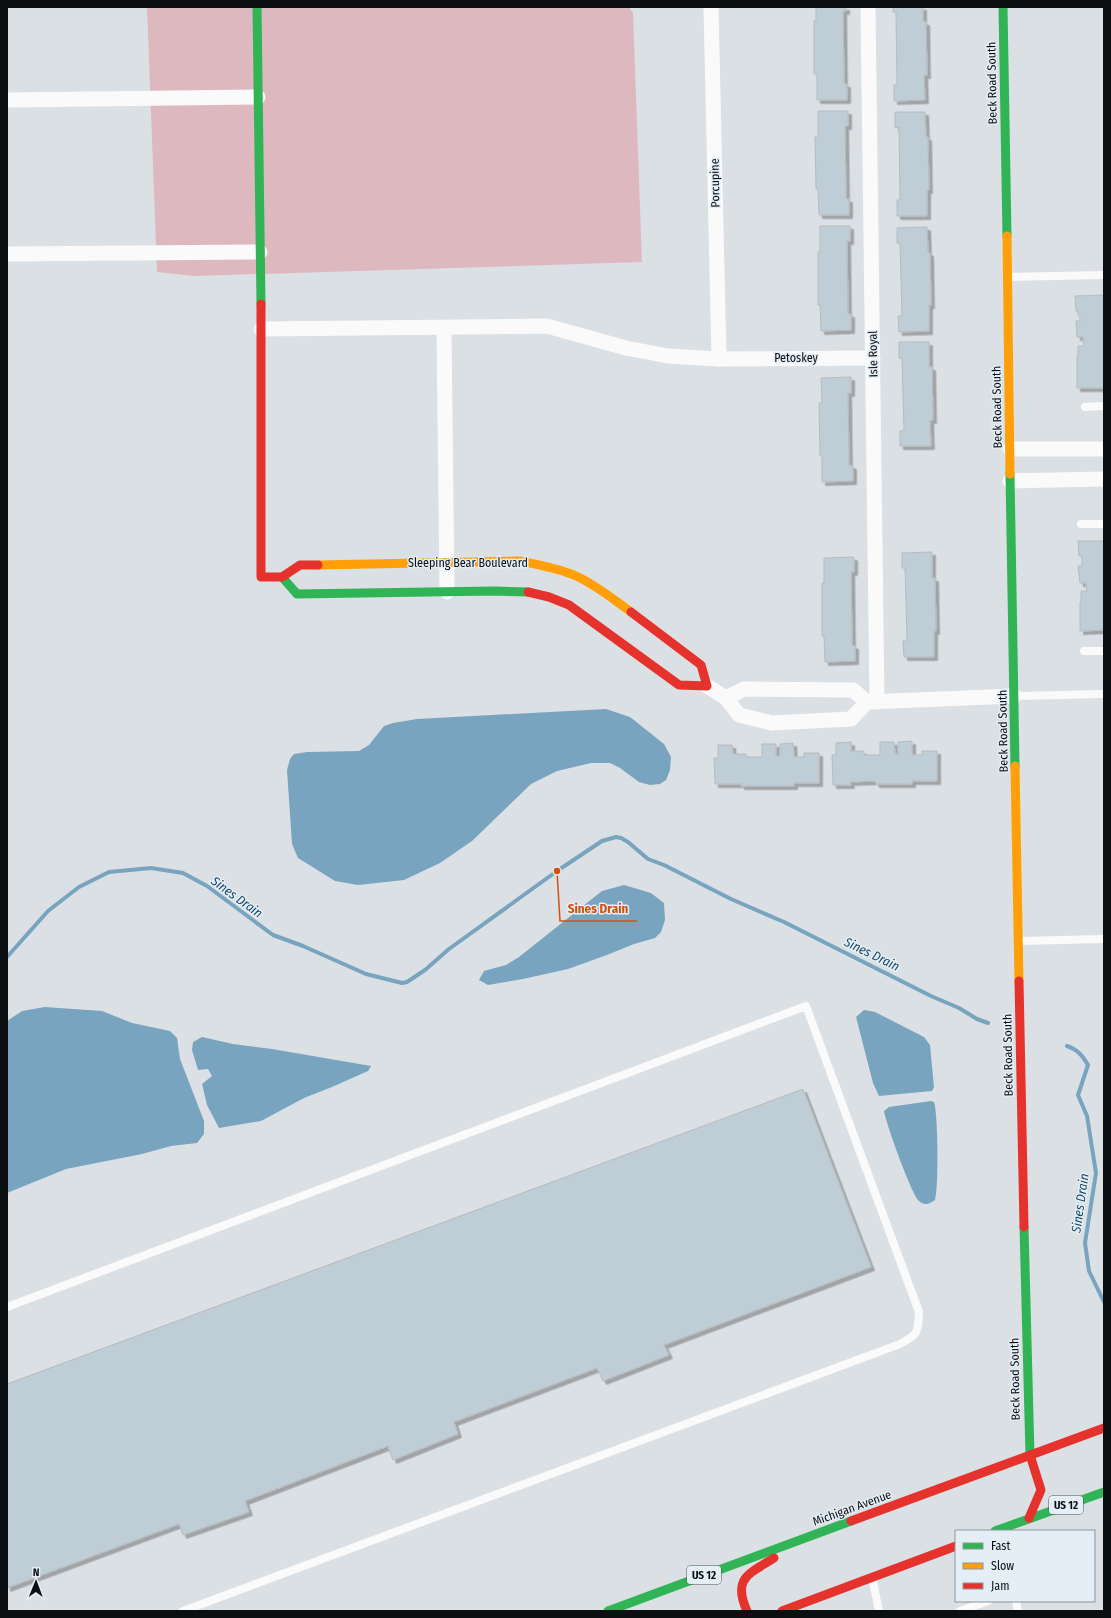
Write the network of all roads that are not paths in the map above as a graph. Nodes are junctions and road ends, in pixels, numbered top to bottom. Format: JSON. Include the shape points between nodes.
{"nodes":[{"id":1,"x":257,"y":7,"type":"edge"},
{"id":2,"x":711,"y":7,"type":"edge"},
{"id":3,"x":868,"y":7,"type":"edge"},
{"id":4,"x":1003,"y":7,"type":"edge"},
{"id":5,"x":258,"y":97,"type":"junction"},
{"id":6,"x":7,"y":100,"type":"edge"},
{"id":7,"x":260,"y":252,"type":"junction"},
{"id":8,"x":7,"y":254,"type":"edge"},
{"id":9,"x":1104,"y":275,"type":"edge"},
{"id":10,"x":1007,"y":277,"type":"junction"},
{"id":11,"x":444,"y":328,"type":"junction"},
{"id":12,"x":261,"y":329,"type":"junction"},
{"id":13,"x":873,"y":358,"type":"junction"},
{"id":14,"x":719,"y":359,"type":"junction"},
{"id":15,"x":1104,"y":406,"type":"edge"},
{"id":16,"x":1085,"y":407,"type":"dead end"},
{"id":17,"x":1010,"y":449,"type":"junction"},
{"id":18,"x":1104,"y":449,"type":"edge"},
{"id":19,"x":1104,"y":479,"type":"edge"},
{"id":20,"x":1010,"y":481,"type":"junction"},
{"id":21,"x":1081,"y":524,"type":"dead end"},
{"id":22,"x":1104,"y":524,"type":"edge"},
{"id":23,"x":448,"y":562,"type":"junction"},
{"id":24,"x":282,"y":577,"type":"junction"},
{"id":25,"x":447,"y":592,"type":"junction"},
{"id":26,"x":1084,"y":651,"type":"dead end"},
{"id":27,"x":1104,"y":651,"type":"edge"},
{"id":28,"x":706,"y":686,"type":"junction"},
{"id":29,"x":1104,"y":694,"type":"edge"},
{"id":30,"x":1014,"y":696,"type":"junction"},
{"id":31,"x":726,"y":698,"type":"junction"},
{"id":32,"x":872,"y":702,"type":"junction"},
{"id":33,"x":1104,"y":939,"type":"edge"},
{"id":34,"x":1018,"y":941,"type":"junction"},
{"id":35,"x":7,"y":1307,"type":"edge"},
{"id":36,"x":1104,"y":1428,"type":"edge"},
{"id":37,"x":1030,"y":1455,"type":"junction"},
{"id":38,"x":1104,"y":1492,"type":"edge"},
{"id":39,"x":1029,"y":1518,"type":"junction"},
{"id":40,"x":1000,"y":1530,"type":"edge"},
{"id":41,"x":800,"y":1540,"type":"junction"},
{"id":42,"x":955,"y":1546,"type":"edge"},
{"id":43,"x":872,"y":1577,"type":"junction"},
{"id":44,"x":985,"y":1602,"type":"edge"},
{"id":45,"x":183,"y":1611,"type":"edge"},
{"id":46,"x":608,"y":1611,"type":"edge"},
{"id":47,"x":747,"y":1611,"type":"edge"},
{"id":48,"x":782,"y":1611,"type":"edge"},
{"id":49,"x":879,"y":1611,"type":"edge"},
{"id":50,"x":960,"y":1611,"type":"edge"}],
"edges":[{"from":1,"to":5,"type":"main road"},
{"from":2,"to":14,"type":"street","name":"Porcupine"},
{"from":3,"to":13,"type":"street","name":"Isle Royal"},
{"from":4,"to":10,"type":"main road","name":"Beck Road South"},
{"from":5,"to":6,"type":"street"},
{"from":5,"to":7,"type":"main road"},
{"from":7,"to":8,"type":"street"},
{"from":7,"to":12,"type":"main road"},
{"from":9,"to":10,"type":"lane"},
{"from":10,"to":17,"type":"main road","name":"Beck Road South"},
{"from":11,"to":12,"type":"street","name":"Petoskey"},
{"from":11,"to":14,"type":"street","name":"Petoskey","via":[[547,326],[626,348],[668,356]]},
{"from":11,"to":23,"type":"street"},
{"from":12,"to":24,"type":"main road","via":[[261,577]]},
{"from":13,"to":14,"type":"street","name":"Petoskey"},
{"from":13,"to":32,"type":"street","name":"Isle Royal"},
{"from":15,"to":16,"type":"lane"},
{"from":17,"to":18,"type":"street"},
{"from":17,"to":20,"type":"main road","name":"Beck Road South"},
{"from":19,"to":20,"type":"street"},
{"from":20,"to":30,"type":"main road","name":"Beck Road South"},
{"from":21,"to":22,"type":"lane"},
{"from":23,"to":24,"type":"main road","name":"Sleeping Bear Boulevard","via":[[300,565]]},
{"from":23,"to":25,"type":"street"},
{"from":23,"to":28,"type":"main road","name":"Sleeping Bear Boulevard","via":[[520,561],[576,576],[606,593],[701,665]]},
{"from":24,"to":25,"type":"main road","via":[[297,594]]},
{"from":25,"to":28,"type":"main road","via":[[529,592],[549,597],[569,605],[679,685]]},
{"from":26,"to":27,"type":"lane"},
{"from":28,"to":31,"type":"street"},
{"from":29,"to":30,"type":"lane"},
{"from":30,"to":32,"type":"street"},
{"from":30,"to":34,"type":"main road","name":"Beck Road South"},
{"from":31,"to":32,"type":"street","via":[[744,689],[853,690]]},
{"from":31,"to":32,"type":"street","via":[[739,715],[772,723],[851,719]]},
{"from":33,"to":34,"type":"lane"},
{"from":34,"to":37,"type":"main road","name":"Beck Road South"},
{"from":35,"to":45,"type":"lane","via":[[806,1006],[919,1312],[919,1326],[914,1336],[900,1344]]},
{"from":36,"to":37,"type":"main road","name":"Michigan Avenue","number":"US 12"},
{"from":37,"to":39,"type":"main road","name":"Beck Road South","via":[[1041,1490]]},
{"from":37,"to":41,"type":"main road","name":"Michigan Avenue","number":"US 12"},
{"from":38,"to":39,"type":"main road","number":"US 12"},
{"from":39,"to":40,"type":"main road","number":"US 12"},
{"from":41,"to":46,"type":"main road","name":"Michigan Avenue","number":"US 12"},
{"from":41,"to":47,"type":"main road","via":[[748,1576],[741,1586],[741,1597]]},
{"from":42,"to":43,"type":"main road"},
{"from":43,"to":48,"type":"main road"},
{"from":43,"to":49,"type":"lane"},
{"from":44,"to":50,"type":"lane"}]}
